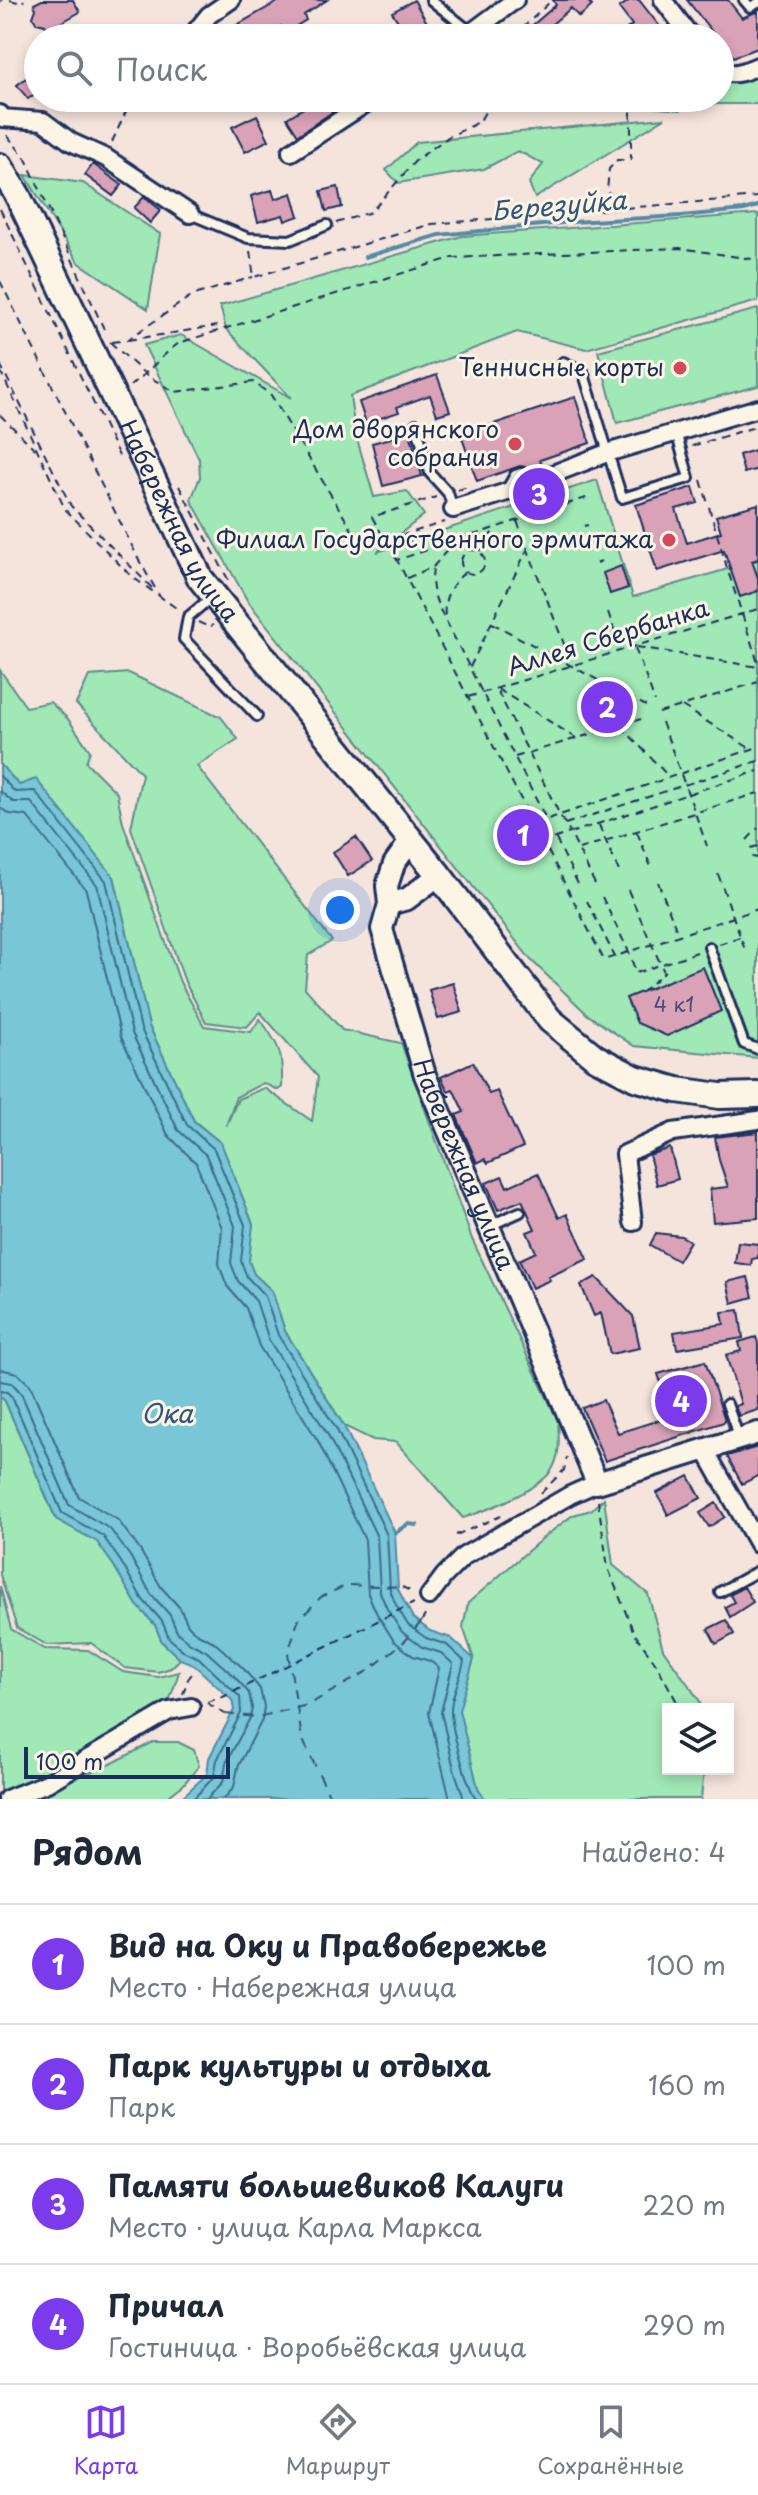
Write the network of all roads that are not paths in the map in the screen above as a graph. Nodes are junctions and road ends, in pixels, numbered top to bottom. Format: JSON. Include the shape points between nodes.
{"nodes":[{"id":1,"x":231,"y":0,"type":"edge"},
{"id":2,"x":431,"y":0,"type":"edge"},
{"id":3,"x":515,"y":0,"type":"edge"},
{"id":4,"x":663,"y":0,"type":"edge"},
{"id":5,"x":744,"y":0,"type":"edge"},
{"id":6,"x":758,"y":3,"type":"edge"},
{"id":7,"x":202,"y":24,"type":"edge"},
{"id":8,"x":456,"y":24,"type":"edge"},
{"id":9,"x":483,"y":24,"type":"edge"},
{"id":10,"x":681,"y":24,"type":"edge"},
{"id":11,"x":758,"y":66,"type":"edge"},
{"id":12,"x":734,"y":74,"type":"edge"},
{"id":13,"x":352,"y":112,"type":"edge"},
{"id":14,"x":1,"y":119,"type":"edge"},
{"id":15,"x":291,"y":152,"type":"dead end"},
{"id":16,"x":0,"y":166,"type":"edge"},
{"id":17,"x":190,"y":214,"type":"joint"},
{"id":18,"x":327,"y":225,"type":"road end"},
{"id":19,"x":563,"y":362,"type":"dead end"},
{"id":20,"x":758,"y":408,"type":"edge"},
{"id":21,"x":416,"y":424,"type":"dead end"},
{"id":22,"x":681,"y":430,"type":"junction"},
{"id":23,"x":607,"y":453,"type":"junction"},
{"id":24,"x":545,"y":465,"type":"dead end"},
{"id":25,"x":562,"y":471,"type":"junction"},
{"id":26,"x":521,"y":473,"type":"dead end"},
{"id":27,"x":504,"y":493,"type":"junction"},
{"id":28,"x":448,"y":502,"type":"joint"},
{"id":29,"x":223,"y":592,"type":"junction"},
{"id":30,"x":257,"y":716,"type":"dead end"},
{"id":31,"x":411,"y":840,"type":"junction"},
{"id":32,"x":439,"y":875,"type":"junction"},
{"id":33,"x":389,"y":904,"type":"junction"},
{"id":34,"x":709,"y":947,"type":"road end"},
{"id":35,"x":758,"y":1049,"type":"edge"},
{"id":36,"x":758,"y":1095,"type":"edge"},
{"id":37,"x":758,"y":1120,"type":"edge"},
{"id":38,"x":520,"y":1212,"type":"dead end"},
{"id":39,"x":633,"y":1222,"type":"dead end"},
{"id":40,"x":489,"y":1226,"type":"junction"},
{"id":41,"x":727,"y":1404,"type":"dead end"},
{"id":42,"x":749,"y":1436,"type":"edge"},
{"id":43,"x":705,"y":1450,"type":"junction"},
{"id":44,"x":597,"y":1483,"type":"junction"},
{"id":45,"x":758,"y":1544,"type":"edge"},
{"id":46,"x":758,"y":1571,"type":"edge"},
{"id":47,"x":720,"y":1592,"type":"dead end"},
{"id":48,"x":429,"y":1596,"type":"road end"},
{"id":49,"x":192,"y":1706,"type":"road end"},
{"id":50,"x":7,"y":1799,"type":"edge"}],
"edges":[{"from":1,"to":7,"type":"street"},
{"from":2,"to":8,"type":"lane"},
{"from":3,"to":9,"type":"street"},
{"from":4,"to":10,"type":"street"},
{"from":5,"to":6,"type":"lane","via":[[750,7]]},
{"from":11,"to":12,"type":"street"},
{"from":13,"to":15,"type":"street"},
{"from":14,"to":17,"type":"street","via":[[43,121]]},
{"from":16,"to":29,"type":"main road","name":"Набережная улица","via":[[200,578]]},
{"from":17,"to":18,"type":"lane","via":[[248,238],[290,240]]},
{"from":19,"to":23,"type":"lane","via":[[583,371]]},
{"from":20,"to":22,"type":"street"},
{"from":21,"to":28,"type":"lane","via":[[430,473],[448,493]]},
{"from":22,"to":23,"type":"street"},
{"from":22,"to":23,"type":"lane","via":[[689,478],[622,498]]},
{"from":23,"to":25,"type":"street"},
{"from":24,"to":25,"type":"lane"},
{"from":25,"to":27,"type":"street"},
{"from":26,"to":27,"type":"lane"},
{"from":27,"to":28,"type":"street"},
{"from":29,"to":30,"type":"lane","via":[[188,617],[184,639]]},
{"from":29,"to":31,"type":"main road","name":"Набережная улица"},
{"from":31,"to":32,"type":"main road","name":"Набережная улица"},
{"from":31,"to":33,"type":"street","name":"Набережная улица","via":[[394,864],[387,886]]},
{"from":32,"to":33,"type":"street","via":[[407,899]]},
{"from":32,"to":36,"type":"main road","name":"Набережная улица","via":[[550,1020],[595,1057],[635,1078],[677,1090]]},
{"from":33,"to":40,"type":"street","name":"Набережная улица","via":[[382,929],[425,1075]]},
{"from":34,"to":35,"type":"lane","via":[[744,1044]]},
{"from":37,"to":39,"type":"street","via":[[673,1132],[625,1154]]},
{"from":38,"to":40,"type":"lane"},
{"from":40,"to":44,"type":"street","name":"Набережная улица"},
{"from":41,"to":42,"type":"lane"},
{"from":42,"to":43,"type":"street"},
{"from":43,"to":44,"type":"street"},
{"from":43,"to":45,"type":"street"},
{"from":44,"to":48,"type":"street","via":[[464,1556]]},
{"from":46,"to":47,"type":"lane"},
{"from":49,"to":50,"type":"street","via":[[169,1711],[47,1783]]}]}
